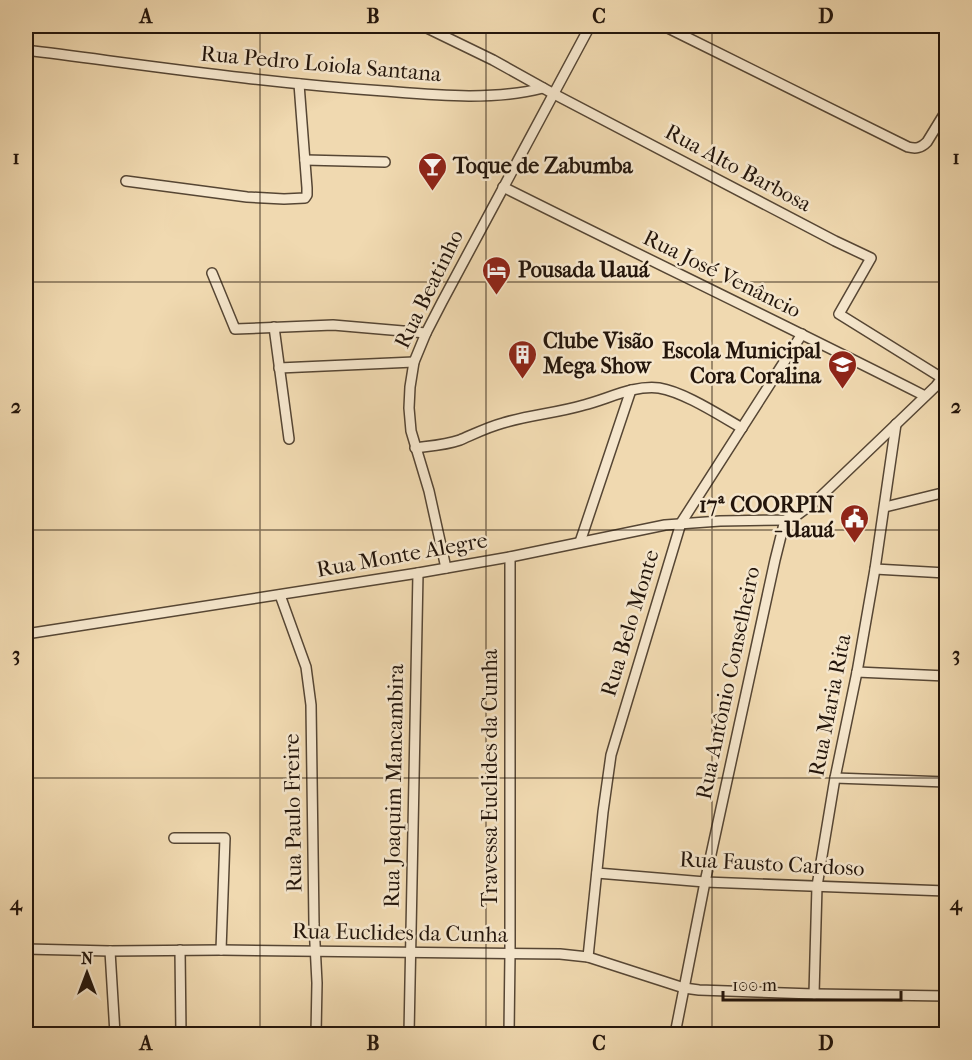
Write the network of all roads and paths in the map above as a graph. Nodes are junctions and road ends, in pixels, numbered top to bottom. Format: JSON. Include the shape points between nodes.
{"nodes":[{"id":1,"x":423,"y":26,"type":"edge"},
{"id":2,"x":590,"y":26,"type":"edge"},
{"id":3,"x":664,"y":26,"type":"edge"},
{"id":4,"x":26,"y":50,"type":"edge"},
{"id":5,"x":299,"y":84,"type":"junction"},
{"id":6,"x":543,"y":88,"type":"junction"},
{"id":7,"x":554,"y":94,"type":"junction"},
{"id":8,"x":946,"y":111,"type":"edge"},
{"id":9,"x":305,"y":160,"type":"junction"},
{"id":10,"x":385,"y":162,"type":"dead end"},
{"id":11,"x":126,"y":181,"type":"dead end"},
{"id":12,"x":502,"y":188,"type":"junction"},
{"id":13,"x":212,"y":273,"type":"dead end"},
{"id":14,"x":274,"y":327,"type":"junction"},
{"id":15,"x":426,"y":333,"type":"junction"},
{"id":16,"x":802,"y":334,"type":"junction"},
{"id":17,"x":414,"y":362,"type":"junction"},
{"id":18,"x":279,"y":368,"type":"junction"},
{"id":19,"x":941,"y":379,"type":"edge"},
{"id":20,"x":631,"y":390,"type":"junction"},
{"id":21,"x":946,"y":392,"type":"edge"},
{"id":22,"x":925,"y":396,"type":"junction"},
{"id":23,"x":896,"y":424,"type":"junction"},
{"id":24,"x":742,"y":428,"type":"junction"},
{"id":25,"x":289,"y":439,"type":"dead end"},
{"id":26,"x":415,"y":448,"type":"junction"},
{"id":27,"x":946,"y":492,"type":"edge"},
{"id":28,"x":885,"y":507,"type":"junction"},
{"id":29,"x":785,"y":520,"type":"junction"},
{"id":30,"x":681,"y":523,"type":"junction"},
{"id":31,"x":580,"y":542,"type":"junction"},
{"id":32,"x":510,"y":557,"type":"junction"},
{"id":33,"x":446,"y":568,"type":"junction"},
{"id":34,"x":876,"y":569,"type":"junction"},
{"id":35,"x":418,"y":573,"type":"junction"},
{"id":36,"x":946,"y":573,"type":"edge"},
{"id":37,"x":280,"y":595,"type":"junction"},
{"id":38,"x":26,"y":634,"type":"edge"},
{"id":39,"x":857,"y":672,"type":"junction"},
{"id":40,"x":946,"y":676,"type":"edge"},
{"id":41,"x":836,"y":778,"type":"junction"},
{"id":42,"x":946,"y":782,"type":"edge"},
{"id":43,"x":174,"y":838,"type":"dead end"},
{"id":44,"x":597,"y":873,"type":"junction"},
{"id":45,"x":705,"y":882,"type":"junction"},
{"id":46,"x":817,"y":886,"type":"junction"},
{"id":47,"x":946,"y":891,"type":"edge"},
{"id":48,"x":26,"y":949,"type":"edge"},
{"id":49,"x":180,"y":950,"type":"junction"},
{"id":50,"x":221,"y":950,"type":"junction"},
{"id":51,"x":110,"y":951,"type":"junction"},
{"id":52,"x":315,"y":951,"type":"junction"},
{"id":53,"x":411,"y":953,"type":"junction"},
{"id":54,"x":510,"y":953,"type":"junction"},
{"id":55,"x":588,"y":957,"type":"junction"},
{"id":56,"x":684,"y":988,"type":"junction"},
{"id":57,"x":814,"y":994,"type":"junction"},
{"id":58,"x":946,"y":996,"type":"edge"},
{"id":59,"x":115,"y":1035,"type":"edge"},
{"id":60,"x":181,"y":1035,"type":"edge"},
{"id":61,"x":316,"y":1035,"type":"edge"},
{"id":62,"x":409,"y":1035,"type":"edge"},
{"id":63,"x":509,"y":1035,"type":"edge"},
{"id":64,"x":675,"y":1035,"type":"edge"}],
"edges":[{"from":1,"to":6,"type":"street","name":"Rua Alto Barbosa"},
{"from":2,"to":7,"type":"street","name":"Rua Beatinho"},
{"from":3,"to":8,"type":"street","via":[[914,149],[927,142]]},
{"from":4,"to":5,"type":"street","name":"Rua Pedro Loiola Santana"},
{"from":5,"to":6,"type":"street","name":"Rua Pedro Loiola Santana","via":[[477,95]]},
{"from":5,"to":9,"type":"street"},
{"from":6,"to":7,"type":"street","name":"Rua Alto Barbosa"},
{"from":7,"to":12,"type":"street","name":"Rua Beatinho"},
{"from":7,"to":19,"type":"street","name":"Rua Alto Barbosa","via":[[871,258],[839,314]]},
{"from":9,"to":10,"type":"street"},
{"from":9,"to":11,"type":"street","via":[[307,195],[303,199],[271,199]]},
{"from":12,"to":15,"type":"street","name":"Rua Beatinho"},
{"from":12,"to":16,"type":"street","name":"Rua José Venâncio"},
{"from":13,"to":14,"type":"street","via":[[235,329]]},
{"from":14,"to":15,"type":"street","via":[[333,326]]},
{"from":14,"to":18,"type":"street"},
{"from":15,"to":17,"type":"street","name":"Rua Beatinho"},
{"from":16,"to":22,"type":"street","name":"Rua José Venâncio"},
{"from":16,"to":24,"type":"street","name":"Rua Belo Monte"},
{"from":17,"to":18,"type":"street"},
{"from":17,"to":26,"type":"street","name":"Rua Beatinho","via":[[409,408]]},
{"from":18,"to":25,"type":"street"},
{"from":19,"to":21,"type":"street"},
{"from":19,"to":22,"type":"street"},
{"from":20,"to":24,"type":"street","via":[[645,387],[673,392]]},
{"from":20,"to":26,"type":"street","via":[[586,405],[506,422],[460,440]]},
{"from":20,"to":31,"type":"street"},
{"from":22,"to":23,"type":"street"},
{"from":23,"to":28,"type":"street","name":"Rua Maria Rita"},
{"from":23,"to":29,"type":"street","via":[[807,509]]},
{"from":24,"to":30,"type":"street","name":"Rua Belo Monte"},
{"from":26,"to":33,"type":"street","name":"Rua Beatinho"},
{"from":27,"to":28,"type":"street"},
{"from":28,"to":34,"type":"street","name":"Rua Maria Rita"},
{"from":29,"to":30,"type":"street","name":"Rua Monte Alegre"},
{"from":29,"to":45,"type":"street","name":"Rua Antônio Conselheiro"},
{"from":30,"to":31,"type":"street","name":"Rua Monte Alegre"},
{"from":30,"to":44,"type":"street","name":"Rua Belo Monte","via":[[612,755]]},
{"from":31,"to":32,"type":"street","name":"Rua Monte Alegre"},
{"from":32,"to":33,"type":"street","name":"Rua Monte Alegre"},
{"from":32,"to":54,"type":"street","name":"Travessa Euclides da Cunha"},
{"from":33,"to":35,"type":"street","name":"Rua Monte Alegre"},
{"from":34,"to":36,"type":"street"},
{"from":34,"to":39,"type":"street","name":"Rua Maria Rita"},
{"from":35,"to":37,"type":"street","name":"Rua Monte Alegre"},
{"from":35,"to":53,"type":"street","name":"Rua Joaquim Mancambira"},
{"from":37,"to":38,"type":"street","name":"Rua Monte Alegre"},
{"from":37,"to":52,"type":"street","name":"Rua Paulo Freire","via":[[306,667],[311,705]]},
{"from":39,"to":40,"type":"street"},
{"from":39,"to":41,"type":"street","name":"Rua Maria Rita"},
{"from":41,"to":42,"type":"street"},
{"from":41,"to":46,"type":"street","name":"Rua Maria Rita"},
{"from":43,"to":50,"type":"street","via":[[225,838]]},
{"from":44,"to":45,"type":"street","name":"Rua Fausto Cardoso"},
{"from":44,"to":55,"type":"street","name":"Rua Belo Monte"},
{"from":45,"to":46,"type":"street","name":"Rua Fausto Cardoso"},
{"from":45,"to":56,"type":"street","name":"Rua Antônio Conselheiro"},
{"from":46,"to":47,"type":"street","name":"Rua Fausto Cardoso"},
{"from":46,"to":57,"type":"street","name":"Rua Maria Rita"},
{"from":48,"to":51,"type":"street","name":"Rua Euclides da Cunha"},
{"from":49,"to":50,"type":"street","name":"Rua Euclides da Cunha"},
{"from":49,"to":51,"type":"street","name":"Rua Euclides da Cunha"},
{"from":49,"to":60,"type":"street"},
{"from":50,"to":52,"type":"street","name":"Rua Euclides da Cunha"},
{"from":51,"to":59,"type":"street"},
{"from":52,"to":53,"type":"street","name":"Rua Euclides da Cunha"},
{"from":52,"to":61,"type":"street","name":"Rua Paulo Freire"},
{"from":53,"to":54,"type":"street","name":"Rua Euclides da Cunha"},
{"from":53,"to":62,"type":"street","name":"Rua Joaquim Mancambira"},
{"from":54,"to":55,"type":"street","name":"Rua Euclides da Cunha"},
{"from":54,"to":63,"type":"street","name":"Travessa Euclides da Cunha"},
{"from":55,"to":56,"type":"street","name":"Rua Euclides da Cunha"},
{"from":56,"to":57,"type":"street","name":"Rua Euclides da Cunha"},
{"from":56,"to":64,"type":"street","name":"Rua Antônio Conselheiro"},
{"from":57,"to":58,"type":"street","name":"Rua Euclides da Cunha"}]}
